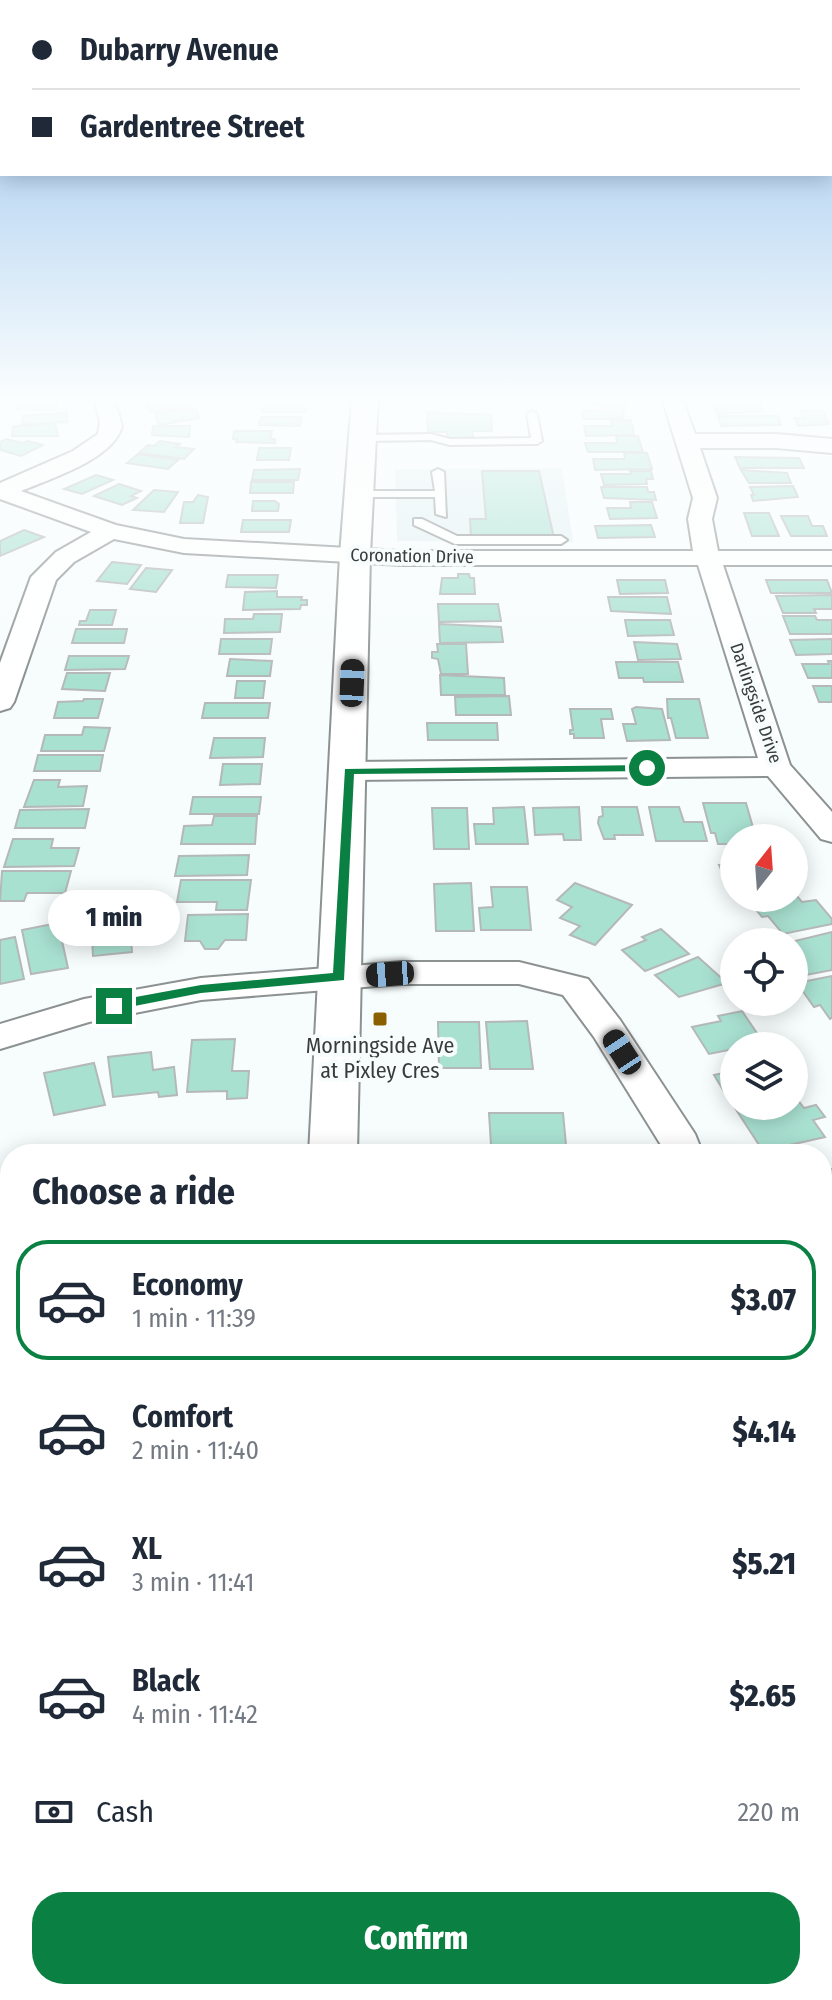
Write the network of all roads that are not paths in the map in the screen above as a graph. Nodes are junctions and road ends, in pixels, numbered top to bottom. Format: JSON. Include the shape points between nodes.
{"nodes":[{"id":1,"x":1,"y":491,"type":"edge"},
{"id":2,"x":703,"y":491,"type":"edge"},
{"id":3,"x":359,"y":494,"type":"joint"},
{"id":4,"x":441,"y":494,"type":"joint"},
{"id":5,"x":442,"y":514,"type":"dead end"},
{"id":6,"x":418,"y":522,"type":"dead end"},
{"id":7,"x":558,"y":525,"type":"dead end"},
{"id":8,"x":110,"y":531,"type":"junction"},
{"id":9,"x":457,"y":549,"type":"junction"},
{"id":10,"x":563,"y":549,"type":"junction"},
{"id":11,"x":355,"y":555,"type":"junction"},
{"id":12,"x":832,"y":558,"type":"edge"},
{"id":13,"x":708,"y":559,"type":"junction"},
{"id":14,"x":0,"y":702,"type":"edge"},
{"id":15,"x":776,"y":767,"type":"junction"},
{"id":16,"x":349,"y":771,"type":"junction"},
{"id":17,"x":832,"y":832,"type":"edge"},
{"id":18,"x":340,"y":977,"type":"junction"},
{"id":19,"x":0,"y":1037,"type":"edge"},
{"id":20,"x":333,"y":1144,"type":"edge"},
{"id":21,"x":681,"y":1144,"type":"edge"}],
"edges":[{"from":1,"to":8,"type":"street","name":"Coronation Drive"},
{"from":2,"to":13,"type":"street","name":"Darlingside Drive","via":[[700,519]]},
{"from":3,"to":4,"type":"lane"},
{"from":3,"to":11,"type":"main road"},
{"from":4,"to":5,"type":"lane"},
{"from":6,"to":9,"type":"lane"},
{"from":7,"to":10,"type":"lane"},
{"from":8,"to":11,"type":"street","name":"Coronation Drive","via":[[184,546]]},
{"from":8,"to":14,"type":"street","via":[[65,557],[44,577]]},
{"from":9,"to":10,"type":"street","name":"Coronation Drive"},
{"from":9,"to":11,"type":"street","name":"Coronation Drive"},
{"from":10,"to":13,"type":"street","name":"Coronation Drive"},
{"from":11,"to":16,"type":"main road"},
{"from":12,"to":13,"type":"street","name":"Coronation Drive"},
{"from":13,"to":15,"type":"street","name":"Darlingside Drive"},
{"from":15,"to":16,"type":"street"},
{"from":15,"to":17,"type":"street","name":"Darlingside Drive"},
{"from":16,"to":18,"type":"main road"},
{"from":18,"to":19,"type":"street","via":[[201,989],[84,1011]]},
{"from":18,"to":20,"type":"main road"},
{"from":18,"to":21,"type":"street","via":[[519,973],[575,987]]}]}
